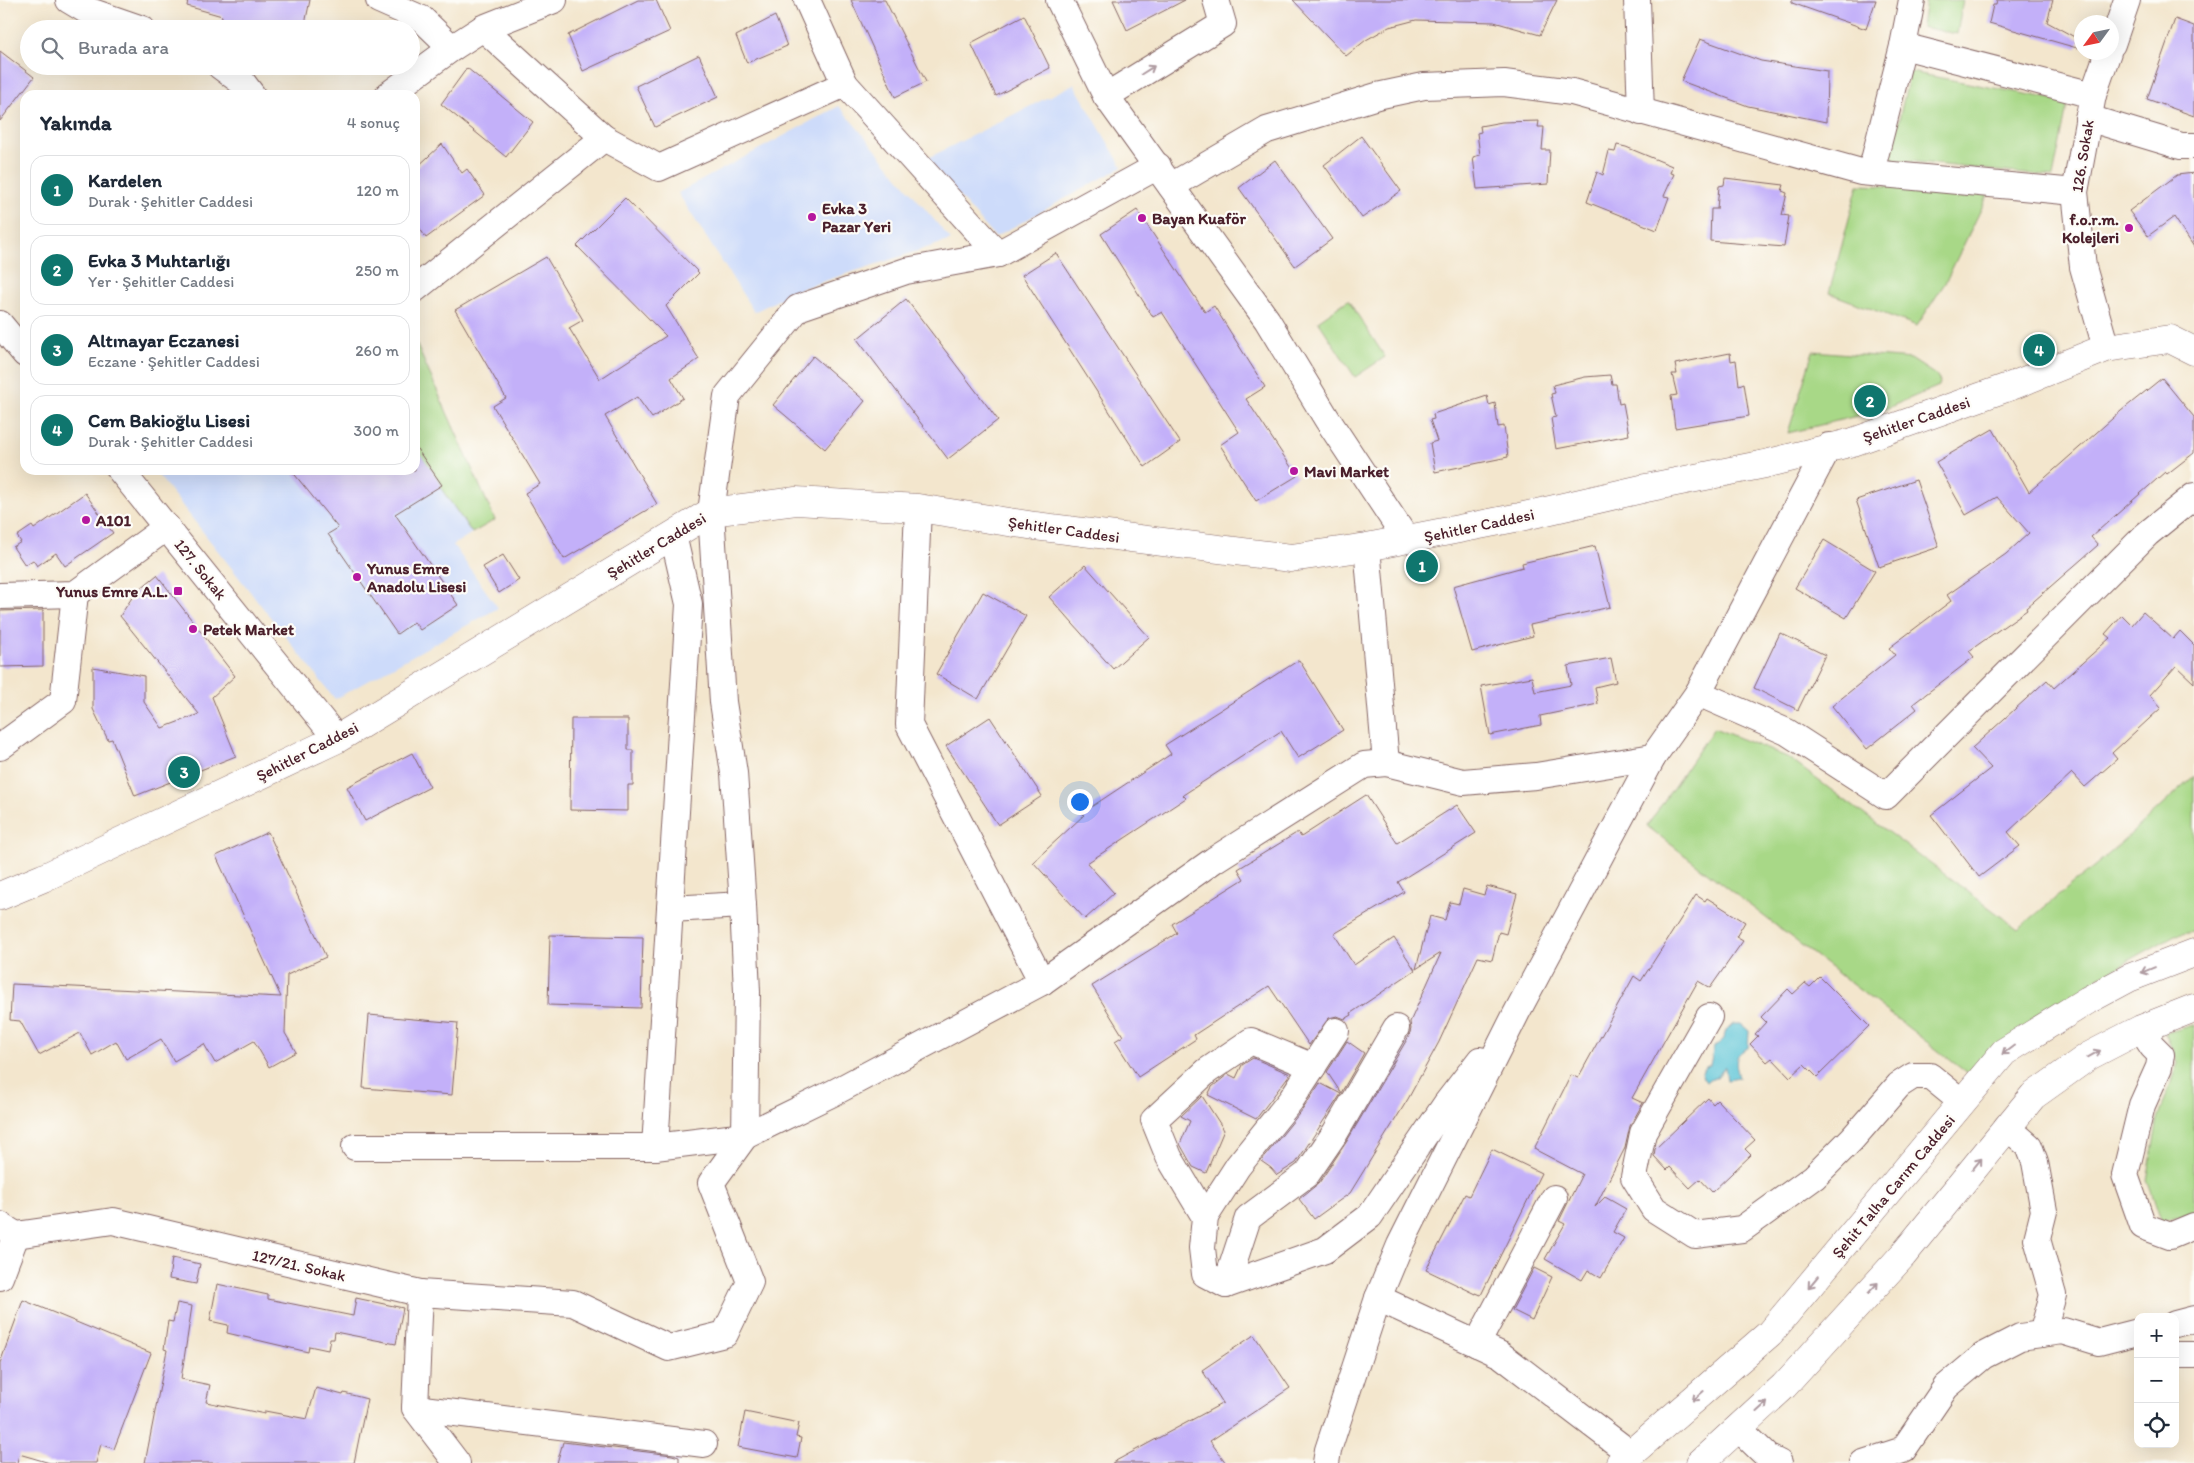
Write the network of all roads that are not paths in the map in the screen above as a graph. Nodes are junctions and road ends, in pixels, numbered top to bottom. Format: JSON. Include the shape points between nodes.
{"nodes":[{"id":1,"x":69,"y":0,"type":"edge"},
{"id":2,"x":379,"y":0,"type":"edge"},
{"id":3,"x":554,"y":0,"type":"edge"},
{"id":4,"x":807,"y":0,"type":"edge"},
{"id":5,"x":1059,"y":0,"type":"edge"},
{"id":6,"x":1216,"y":0,"type":"edge"},
{"id":7,"x":1637,"y":0,"type":"edge"},
{"id":8,"x":1912,"y":0,"type":"edge"},
{"id":9,"x":2127,"y":0,"type":"edge"},
{"id":10,"x":420,"y":9,"type":"edge"},
{"id":11,"x":116,"y":20,"type":"edge"},
{"id":12,"x":2119,"y":23,"type":"edge"},
{"id":13,"x":483,"y":28,"type":"junction"},
{"id":14,"x":1903,"y":46,"type":"junction"},
{"id":15,"x":452,"y":48,"type":"junction"},
{"id":16,"x":2105,"y":60,"type":"edge"},
{"id":17,"x":420,"y":72,"type":"edge"},
{"id":18,"x":233,"y":75,"type":"edge"},
{"id":19,"x":415,"y":75,"type":"edge"},
{"id":20,"x":845,"y":84,"type":"junction"},
{"id":21,"x":249,"y":90,"type":"edge"},
{"id":22,"x":395,"y":90,"type":"edge"},
{"id":23,"x":1106,"y":96,"type":"junction"},
{"id":24,"x":2090,"y":107,"type":"junction"},
{"id":25,"x":1641,"y":112,"type":"junction"},
{"id":26,"x":604,"y":138,"type":"junction"},
{"id":27,"x":2194,"y":146,"type":"edge"},
{"id":28,"x":1871,"y":172,"type":"junction"},
{"id":29,"x":1165,"y":176,"type":"junction"},
{"id":30,"x":2074,"y":192,"type":"junction"},
{"id":31,"x":998,"y":254,"type":"junction"},
{"id":32,"x":420,"y":285,"type":"edge"},
{"id":33,"x":0,"y":324,"type":"edge"},
{"id":34,"x":20,"y":348,"type":"edge"},
{"id":35,"x":2106,"y":348,"type":"junction"},
{"id":36,"x":2194,"y":351,"type":"edge"},
{"id":37,"x":1829,"y":446,"type":"junction"},
{"id":38,"x":124,"y":475,"type":"edge"},
{"id":39,"x":2194,"y":496,"type":"edge"},
{"id":40,"x":918,"y":508,"type":"junction"},
{"id":41,"x":711,"y":512,"type":"junction"},
{"id":42,"x":167,"y":527,"type":"junction"},
{"id":43,"x":673,"y":535,"type":"junction"},
{"id":44,"x":1407,"y":540,"type":"junction"},
{"id":45,"x":1367,"y":547,"type":"junction"},
{"id":46,"x":75,"y":594,"type":"junction"},
{"id":47,"x":0,"y":596,"type":"edge"},
{"id":48,"x":1698,"y":693,"type":"junction"},
{"id":49,"x":337,"y":738,"type":"junction"},
{"id":50,"x":0,"y":747,"type":"edge"},
{"id":51,"x":1654,"y":757,"type":"junction"},
{"id":52,"x":1386,"y":763,"type":"junction"},
{"id":53,"x":0,"y":896,"type":"edge"},
{"id":54,"x":743,"y":905,"type":"junction"},
{"id":55,"x":670,"y":909,"type":"junction"},
{"id":56,"x":2194,"y":953,"type":"edge"},
{"id":57,"x":1042,"y":982,"type":"junction"},
{"id":58,"x":2194,"y":1008,"type":"edge"},
{"id":59,"x":1517,"y":1012,"type":"junction"},
{"id":60,"x":1709,"y":1017,"type":"dead end"},
{"id":61,"x":1396,"y":1028,"type":"dead end"},
{"id":62,"x":2141,"y":1029,"type":"junction"},
{"id":63,"x":1336,"y":1031,"type":"dead end"},
{"id":64,"x":1313,"y":1067,"type":"junction"},
{"id":65,"x":1962,"y":1102,"type":"junction"},
{"id":66,"x":2007,"y":1127,"type":"junction"},
{"id":67,"x":744,"y":1136,"type":"junction"},
{"id":68,"x":355,"y":1147,"type":"dead end"},
{"id":69,"x":655,"y":1147,"type":"junction"},
{"id":70,"x":1554,"y":1198,"type":"dead end"},
{"id":71,"x":1205,"y":1218,"type":"junction"},
{"id":72,"x":2194,"y":1226,"type":"edge"},
{"id":73,"x":8,"y":1230,"type":"edge"},
{"id":74,"x":0,"y":1277,"type":"edge"},
{"id":75,"x":1226,"y":1284,"type":"junction"},
{"id":76,"x":420,"y":1293,"type":"junction"},
{"id":77,"x":1378,"y":1298,"type":"junction"},
{"id":78,"x":2194,"y":1319,"type":"edge"},
{"id":79,"x":2179,"y":1323,"type":"edge"},
{"id":80,"x":2134,"y":1333,"type":"edge"},
{"id":81,"x":2042,"y":1334,"type":"junction"},
{"id":82,"x":2099,"y":1342,"type":"junction"},
{"id":83,"x":1477,"y":1344,"type":"junction"},
{"id":84,"x":2134,"y":1351,"type":"edge"},
{"id":85,"x":2179,"y":1355,"type":"edge"},
{"id":86,"x":2194,"y":1355,"type":"edge"},
{"id":87,"x":414,"y":1408,"type":"junction"},
{"id":88,"x":1738,"y":1428,"type":"junction"},
{"id":89,"x":704,"y":1444,"type":"dead end"},
{"id":90,"x":1626,"y":1458,"type":"edge"},
{"id":91,"x":457,"y":1463,"type":"edge"},
{"id":92,"x":1326,"y":1463,"type":"edge"},
{"id":93,"x":1700,"y":1463,"type":"edge"},
{"id":94,"x":1779,"y":1463,"type":"edge"},
{"id":95,"x":1864,"y":1463,"type":"edge"}],
"edges":[{"from":1,"to":11,"type":"street"},
{"from":2,"to":10,"type":"street"},
{"from":3,"to":13,"type":"street"},
{"from":4,"to":20,"type":"street"},
{"from":5,"to":23,"type":"street"},
{"from":23,"to":6,"type":"street","one_way":true,"via":[[1223,24]]},
{"from":7,"to":25,"type":"street"},
{"from":8,"to":14,"type":"street"},
{"from":9,"to":12,"type":"street"},
{"from":10,"to":15,"type":"street"},
{"from":13,"to":15,"type":"street"},
{"from":13,"to":26,"type":"street"},
{"from":14,"to":24,"type":"street"},
{"from":14,"to":28,"type":"street"},
{"from":15,"to":17,"type":"street"},
{"from":16,"to":24,"type":"street","name":"126. Sokak"},
{"from":18,"to":21,"type":"street"},
{"from":19,"to":22,"type":"street"},
{"from":20,"to":26,"type":"street","via":[[659,168]]},
{"from":20,"to":31,"type":"street"},
{"from":23,"to":29,"type":"street"},
{"from":24,"to":27,"type":"street","via":[[2181,146]]},
{"from":24,"to":30,"type":"street","name":"126. Sokak"},
{"from":25,"to":28,"type":"street","via":[[1861,172]]},
{"from":25,"to":29,"type":"street","via":[[1572,92],[1504,83],[1424,86],[1377,96],[1267,130]]},
{"from":26,"to":32,"type":"street"},
{"from":28,"to":30,"type":"street"},
{"from":29,"to":31,"type":"street"},
{"from":29,"to":44,"type":"street","via":[[1267,320],[1327,419]]},
{"from":30,"to":35,"type":"street","name":"126. Sokak","via":[[2083,267]]},
{"from":31,"to":41,"type":"street","via":[[906,271],[798,308],[727,396]]},
{"from":33,"to":34,"type":"street"},
{"from":35,"to":36,"type":"street","name":"Şehitler Caddesi","via":[[2170,338]]},
{"from":35,"to":37,"type":"street","name":"Şehitler Caddesi","via":[[2014,385],[1852,442]]},
{"from":37,"to":44,"type":"street","name":"Şehitler Caddesi","via":[[1765,464]]},
{"from":37,"to":48,"type":"street"},
{"from":38,"to":42,"type":"street","name":"127. Sokak"},
{"from":39,"to":48,"type":"street","via":[[2146,534],[1886,796],[1787,732]]},
{"from":40,"to":41,"type":"street","name":"Şehitler Caddesi","via":[[796,501]]},
{"from":40,"to":45,"type":"street","name":"Şehitler Caddesi","via":[[1291,558]]},
{"from":40,"to":57,"type":"street","via":[[909,725]]},
{"from":41,"to":43,"type":"street","name":"Şehitler Caddesi"},
{"from":41,"to":54,"type":"street","via":[[723,702],[734,773]]},
{"from":42,"to":46,"type":"street"},
{"from":42,"to":49,"type":"street","name":"127. Sokak"},
{"from":43,"to":49,"type":"street","name":"Şehitler Caddesi"},
{"from":43,"to":55,"type":"street","via":[[689,604]]},
{"from":44,"to":45,"type":"street","name":"Şehitler Caddesi"},
{"from":45,"to":52,"type":"street"},
{"from":46,"to":47,"type":"street"},
{"from":46,"to":50,"type":"street","via":[[63,701]]},
{"from":48,"to":51,"type":"street"},
{"from":49,"to":53,"type":"street","name":"Şehitler Caddesi"},
{"from":51,"to":52,"type":"street","via":[[1536,776],[1463,782]]},
{"from":51,"to":59,"type":"street"},
{"from":52,"to":57,"type":"street","via":[[1364,765],[1222,854]]},
{"from":54,"to":55,"type":"street"},
{"from":54,"to":67,"type":"street","via":[[747,992]]},
{"from":55,"to":69,"type":"street"},
{"from":56,"to":65,"type":"street","name":"Şehit Talha Carım Caddesi","one_way":true,"via":[[2129,978],[2004,1052]]},
{"from":57,"to":67,"type":"street","via":[[835,1092]]},
{"from":58,"to":62,"type":"street"},
{"from":59,"to":75,"type":"street","via":[[1446,1104],[1370,1216],[1324,1250]]},
{"from":59,"to":77,"type":"street","via":[[1400,1244]]},
{"from":60,"to":65,"type":"street","via":[[1643,1132],[1634,1177],[1654,1209],[1695,1235],[1742,1229],[1814,1177],[1898,1085],[1913,1076],[1930,1076]]},
{"from":61,"to":75,"type":"street","via":[[1335,1133],[1307,1174],[1248,1218]]},
{"from":66,"to":62,"type":"street","one_way":true,"via":[[2032,1096],[2089,1056]]},
{"from":62,"to":72,"type":"street","via":[[2160,1055],[2159,1067],[2142,1105],[2125,1175],[2143,1226],[2170,1236]]},
{"from":63,"to":64,"type":"street"},
{"from":64,"to":71,"type":"street","via":[[1238,1166]]},
{"from":64,"to":71,"type":"street","via":[[1252,1041],[1208,1071],[1154,1120],[1169,1157]]},
{"from":65,"to":90,"type":"street","name":"Şehit Talha Carım Caddesi","one_way":true,"via":[[1770,1333]]},
{"from":66,"to":81,"type":"street","via":[[2029,1146],[2044,1211],[2036,1239],[2053,1295]]},
{"from":88,"to":66,"type":"street","one_way":true,"via":[[1784,1386],[1903,1255]]},
{"from":67,"to":69,"type":"street"},
{"from":67,"to":76,"type":"street","name":"127/21. Sokak","via":[[711,1183],[750,1282],[725,1334],[669,1348],[573,1303]]},
{"from":68,"to":69,"type":"street"},
{"from":70,"to":83,"type":"street"},
{"from":71,"to":75,"type":"street","via":[[1202,1248],[1205,1274]]},
{"from":73,"to":74,"type":"street"},
{"from":73,"to":76,"type":"street","name":"127/21. Sokak","via":[[113,1221]]},
{"from":76,"to":87,"type":"street"},
{"from":77,"to":83,"type":"street"},
{"from":77,"to":92,"type":"street"},
{"from":78,"to":79,"type":"street"},
{"from":80,"to":82,"type":"street"},
{"from":81,"to":82,"type":"street","via":[[2063,1331]]},
{"from":81,"to":95,"type":"street","via":[[2020,1337],[1983,1356],[1946,1387],[1904,1450]]},
{"from":82,"to":84,"type":"street"},
{"from":83,"to":90,"type":"street","via":[[1501,1355]]},
{"from":85,"to":86,"type":"street"},
{"from":87,"to":89,"type":"street"},
{"from":87,"to":91,"type":"street"},
{"from":88,"to":93,"type":"street"},
{"from":88,"to":94,"type":"street","via":[[1769,1458]]}]}
